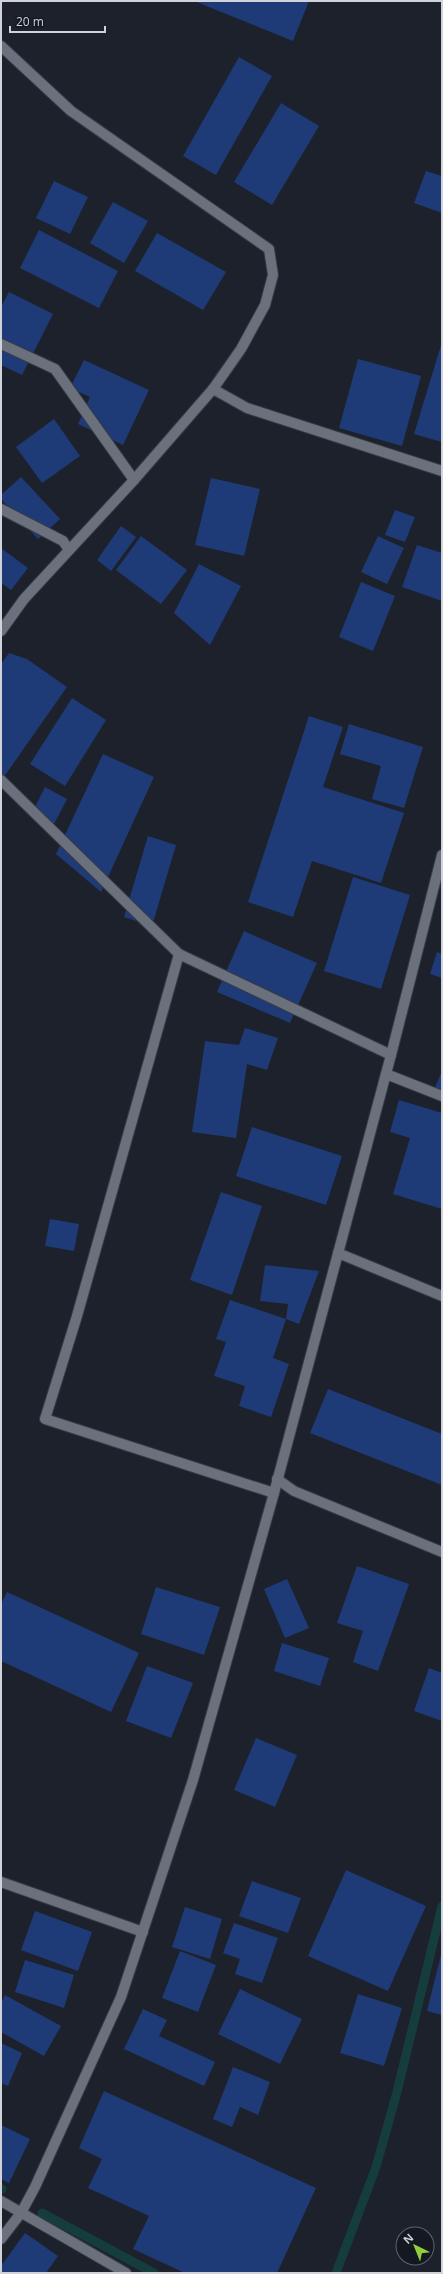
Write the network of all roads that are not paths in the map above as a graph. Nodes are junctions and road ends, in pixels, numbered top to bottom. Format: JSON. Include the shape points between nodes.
{"nodes":[{"id":1,"x":1,"y":46,"type":"edge"},
{"id":2,"x":1,"y":344,"type":"edge"},
{"id":3,"x":213,"y":389,"type":"junction"},
{"id":4,"x":442,"y":471,"type":"edge"},
{"id":5,"x":134,"y":480,"type":"junction"},
{"id":6,"x":1,"y":509,"type":"edge"},
{"id":7,"x":69,"y":550,"type":"junction"},
{"id":8,"x":1,"y":631,"type":"edge"},
{"id":9,"x":1,"y":780,"type":"edge"},
{"id":10,"x":442,"y":855,"type":"edge"},
{"id":11,"x":179,"y":954,"type":"junction"},
{"id":12,"x":391,"y":1054,"type":"junction"},
{"id":13,"x":386,"y":1074,"type":"junction"},
{"id":14,"x":442,"y":1096,"type":"edge"},
{"id":15,"x":338,"y":1253,"type":"junction"},
{"id":16,"x":442,"y":1296,"type":"edge"},
{"id":17,"x":277,"y":1478,"type":"junction"},
{"id":18,"x":274,"y":1493,"type":"junction"},
{"id":19,"x":442,"y":1552,"type":"edge"},
{"id":20,"x":1,"y":1882,"type":"edge"},
{"id":21,"x":143,"y":1932,"type":"junction"},
{"id":22,"x":1,"y":2200,"type":"edge"},
{"id":23,"x":20,"y":2213,"type":"junction"},
{"id":24,"x":1,"y":2239,"type":"edge"},
{"id":25,"x":126,"y":2273,"type":"edge"}],
"edges":[{"from":1,"to":3,"type":"street","via":[[71,111],[269,249],[273,275],[265,305],[241,348]]},
{"from":2,"to":5,"type":"street","via":[[54,369]]},
{"from":3,"to":4,"type":"street","via":[[247,408]]},
{"from":3,"to":5,"type":"street"},
{"from":5,"to":7,"type":"street"},
{"from":6,"to":7,"type":"street","via":[[64,541]]},
{"from":7,"to":8,"type":"street","via":[[24,599]]},
{"from":9,"to":11,"type":"street"},
{"from":10,"to":12,"type":"street"},
{"from":11,"to":12,"type":"street"},
{"from":11,"to":18,"type":"street","via":[[79,1309],[45,1419]]},
{"from":12,"to":13,"type":"street"},
{"from":13,"to":14,"type":"street"},
{"from":13,"to":15,"type":"street"},
{"from":15,"to":16,"type":"street"},
{"from":15,"to":17,"type":"street"},
{"from":17,"to":18,"type":"street"},
{"from":17,"to":19,"type":"street","via":[[294,1491]]},
{"from":18,"to":21,"type":"street","via":[[193,1780]]},
{"from":20,"to":21,"type":"street"},
{"from":21,"to":23,"type":"street","via":[[111,2019],[67,2120]]},
{"from":22,"to":23,"type":"street"},
{"from":23,"to":24,"type":"street"},
{"from":23,"to":25,"type":"street"}]}
